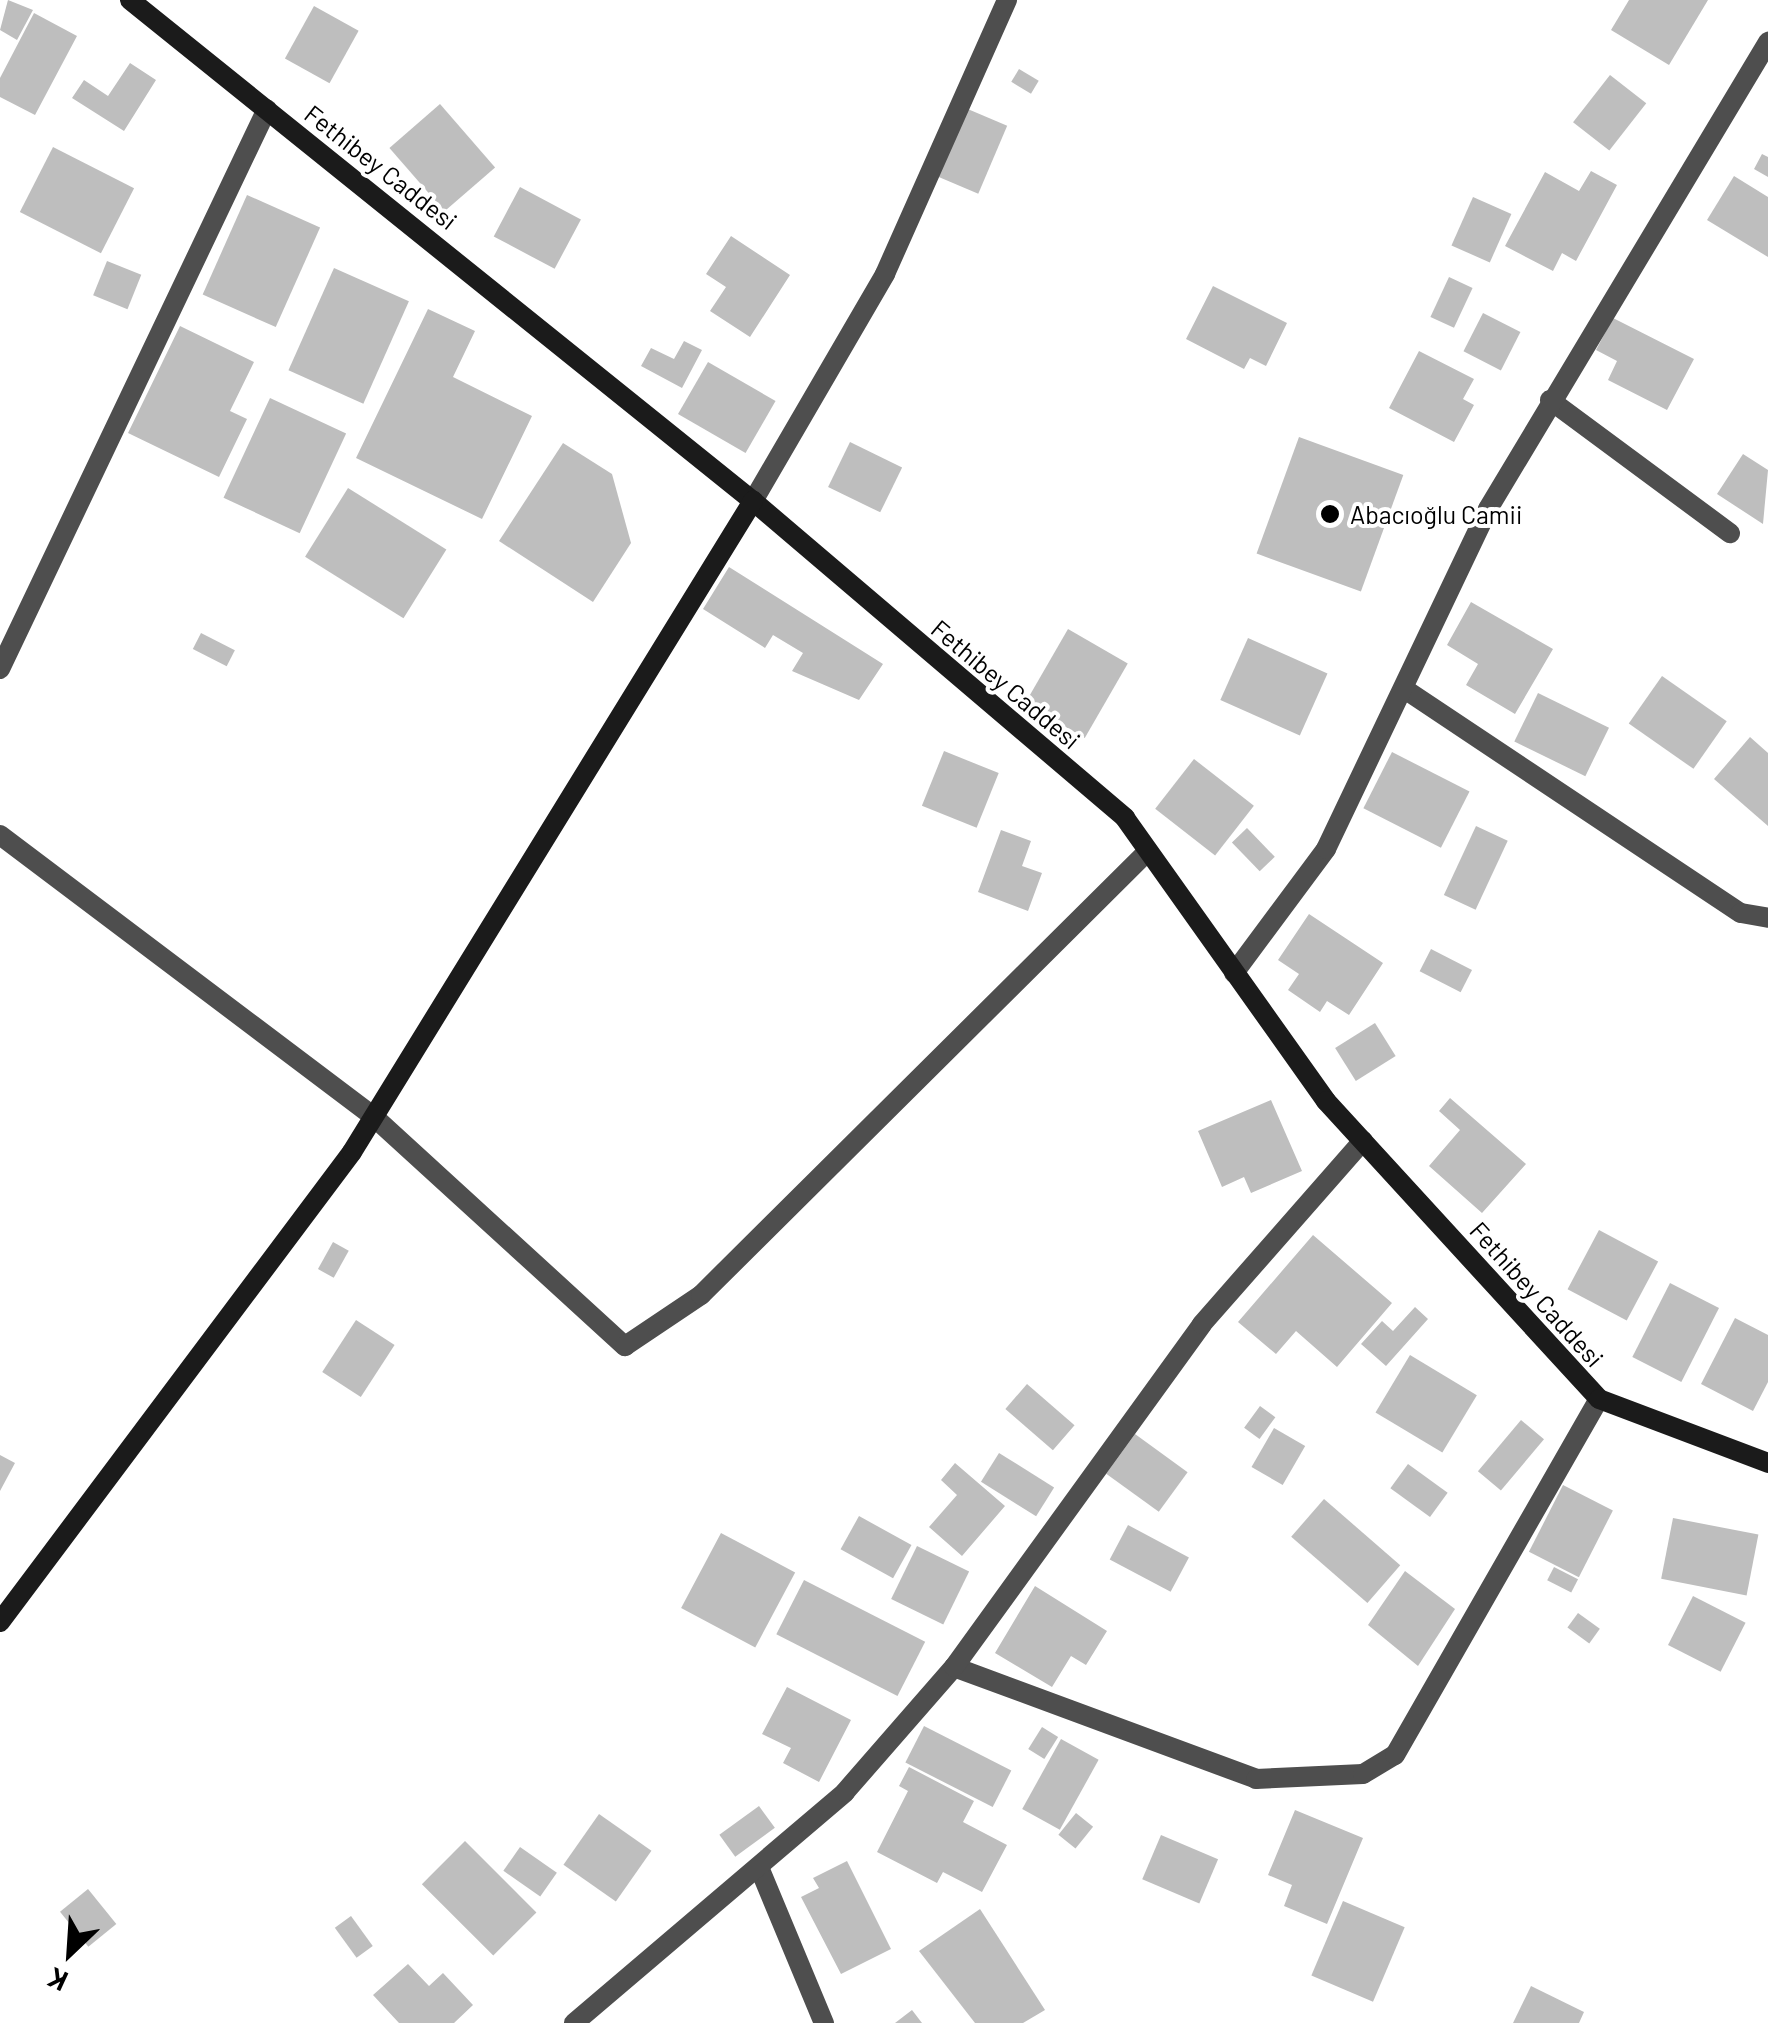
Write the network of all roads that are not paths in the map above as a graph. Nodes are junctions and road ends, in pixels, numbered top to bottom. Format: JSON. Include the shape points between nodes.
{"nodes":[{"id":1,"x":130,"y":0,"type":"edge"},
{"id":2,"x":1007,"y":0,"type":"edge"},
{"id":3,"x":1768,"y":42,"type":"edge"},
{"id":4,"x":267,"y":108,"type":"junction"},
{"id":5,"x":1550,"y":400,"type":"junction"},
{"id":6,"x":753,"y":501,"type":"junction"},
{"id":7,"x":1730,"y":533,"type":"dead end"},
{"id":8,"x":0,"y":669,"type":"edge"},
{"id":9,"x":1406,"y":690,"type":"junction"},
{"id":10,"x":0,"y":835,"type":"edge"},
{"id":11,"x":1148,"y":851,"type":"junction"},
{"id":12,"x":1768,"y":918,"type":"edge"},
{"id":13,"x":1234,"y":972,"type":"junction"},
{"id":14,"x":374,"y":1117,"type":"junction"},
{"id":15,"x":1363,"y":1142,"type":"junction"},
{"id":16,"x":1599,"y":1399,"type":"junction"},
{"id":17,"x":1768,"y":1463,"type":"edge"},
{"id":18,"x":0,"y":1622,"type":"edge"},
{"id":19,"x":954,"y":1667,"type":"junction"},
{"id":20,"x":761,"y":1872,"type":"junction"},
{"id":21,"x":574,"y":2023,"type":"edge"},
{"id":22,"x":824,"y":2023,"type":"edge"}],
"edges":[{"from":1,"to":4,"type":"street","name":"Fethibey Caddesi"},
{"from":2,"to":6,"type":"street","via":[[884,274]]},
{"from":3,"to":5,"type":"street"},
{"from":4,"to":6,"type":"street","name":"Fethibey Caddesi"},
{"from":4,"to":8,"type":"street"},
{"from":5,"to":7,"type":"street"},
{"from":5,"to":9,"type":"street","via":[[1488,510]]},
{"from":6,"to":11,"type":"street","name":"Fethibey Caddesi","via":[[1125,818]]},
{"from":6,"to":14,"type":"street"},
{"from":9,"to":12,"type":"street","via":[[1741,913]]},
{"from":9,"to":13,"type":"street","via":[[1326,849]]},
{"from":10,"to":14,"type":"street"},
{"from":11,"to":13,"type":"street","name":"Fethibey Caddesi"},
{"from":11,"to":14,"type":"street","via":[[644,1341],[624,1346]]},
{"from":13,"to":15,"type":"street","name":"Fethibey Caddesi"},
{"from":14,"to":18,"type":"street"},
{"from":15,"to":16,"type":"street","name":"Fethibey Caddesi"},
{"from":15,"to":19,"type":"street","via":[[1202,1324]]},
{"from":16,"to":17,"type":"street","name":"Fethibey Caddesi"},
{"from":16,"to":19,"type":"street","via":[[1395,1755],[1363,1774],[1256,1779]]},
{"from":19,"to":20,"type":"street"},
{"from":20,"to":21,"type":"street"},
{"from":20,"to":22,"type":"street"}]}
